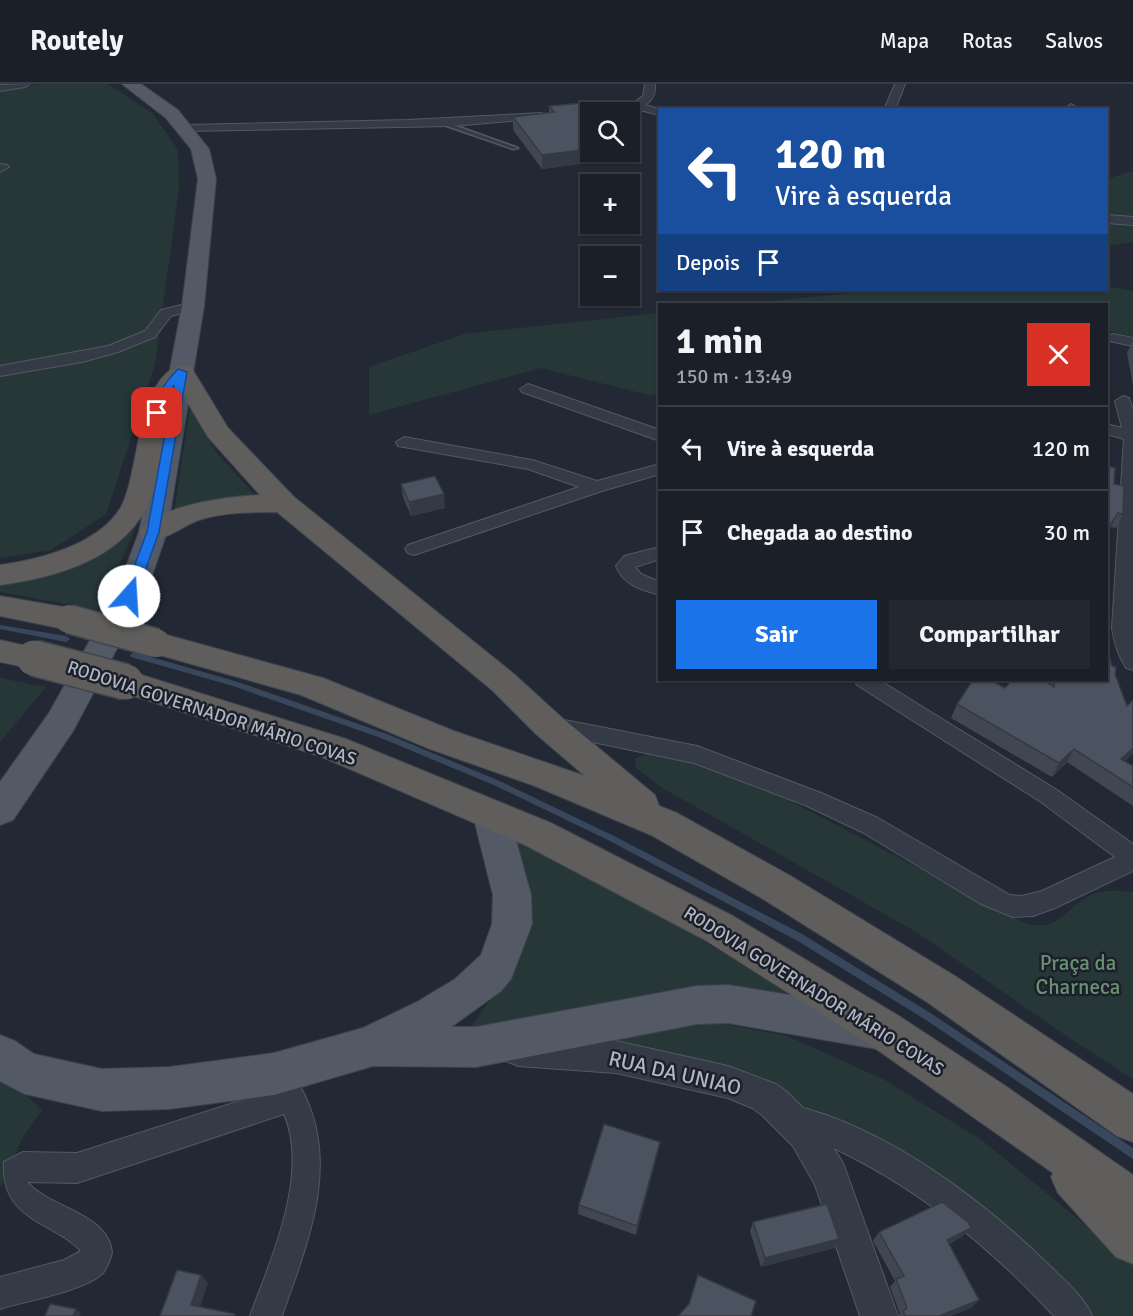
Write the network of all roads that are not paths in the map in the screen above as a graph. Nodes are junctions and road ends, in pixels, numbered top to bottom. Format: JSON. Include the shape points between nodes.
{"nodes":[{"id":1,"x":25,"y":84,"type":"edge"},
{"id":2,"x":130,"y":84,"type":"edge"},
{"id":3,"x":650,"y":84,"type":"edge"},
{"id":4,"x":900,"y":84,"type":"edge"},
{"id":5,"x":0,"y":88,"type":"edge"},
{"id":6,"x":640,"y":103,"type":"edge"},
{"id":7,"x":640,"y":107,"type":"edge"},
{"id":8,"x":890,"y":108,"type":"edge"},
{"id":9,"x":580,"y":112,"type":"edge"},
{"id":10,"x":658,"y":112,"type":"edge"},
{"id":11,"x":446,"y":124,"type":"junction"},
{"id":12,"x":185,"y":129,"type":"junction"},
{"id":13,"x":515,"y":148,"type":"dead end"},
{"id":14,"x":1108,"y":219,"type":"edge"},
{"id":15,"x":1133,"y":221,"type":"edge"},
{"id":16,"x":193,"y":306,"type":"junction"},
{"id":17,"x":1114,"y":338,"type":"dead end"},
{"id":18,"x":1133,"y":342,"type":"edge"},
{"id":19,"x":0,"y":371,"type":"edge"},
{"id":20,"x":182,"y":372,"type":"junction"},
{"id":21,"x":528,"y":389,"type":"dead end"},
{"id":22,"x":1123,"y":401,"type":"dead end"},
{"id":23,"x":1108,"y":429,"type":"edge"},
{"id":24,"x":658,"y":435,"type":"edge"},
{"id":25,"x":1132,"y":436,"type":"edge"},
{"id":26,"x":404,"y":442,"type":"dead end"},
{"id":27,"x":658,"y":470,"type":"edge"},
{"id":28,"x":596,"y":487,"type":"junction"},
{"id":29,"x":284,"y":503,"type":"junction"},
{"id":30,"x":153,"y":532,"type":"junction"},
{"id":31,"x":414,"y":549,"type":"dead end"},
{"id":32,"x":658,"y":554,"type":"edge"},
{"id":33,"x":0,"y":575,"type":"edge"},
{"id":34,"x":658,"y":588,"type":"edge"},
{"id":35,"x":0,"y":606,"type":"edge"},
{"id":36,"x":0,"y":651,"type":"edge"},
{"id":37,"x":1133,"y":663,"type":"edge"},
{"id":38,"x":866,"y":681,"type":"edge"},
{"id":39,"x":548,"y":725,"type":"junction"},
{"id":40,"x":0,"y":810,"type":"edge"},
{"id":41,"x":491,"y":815,"type":"junction"},
{"id":42,"x":664,"y":824,"type":"junction"},
{"id":43,"x":1133,"y":858,"type":"edge"},
{"id":44,"x":884,"y":1030,"type":"junction"},
{"id":45,"x":369,"y":1047,"type":"junction"},
{"id":46,"x":476,"y":1047,"type":"junction"},
{"id":47,"x":0,"y":1056,"type":"edge"},
{"id":48,"x":283,"y":1086,"type":"junction"},
{"id":49,"x":792,"y":1119,"type":"junction"},
{"id":50,"x":1133,"y":1120,"type":"edge"},
{"id":51,"x":1041,"y":1139,"type":"junction"},
{"id":52,"x":1133,"y":1203,"type":"edge"},
{"id":53,"x":1133,"y":1240,"type":"edge"},
{"id":54,"x":0,"y":1293,"type":"edge"},
{"id":55,"x":266,"y":1316,"type":"edge"},
{"id":56,"x":879,"y":1316,"type":"edge"},
{"id":57,"x":1076,"y":1316,"type":"edge"}],
"edges":[{"from":1,"to":5,"type":"street"},
{"from":2,"to":12,"type":"main road","via":[[172,114]]},
{"from":3,"to":6,"type":"street","via":[[649,97]]},
{"from":4,"to":8,"type":"street"},
{"from":7,"to":10,"type":"street"},
{"from":9,"to":11,"type":"street"},
{"from":11,"to":12,"type":"street"},
{"from":11,"to":13,"type":"lane"},
{"from":12,"to":16,"type":"main road","via":[[200,149],[207,179]]},
{"from":14,"to":15,"type":"street"},
{"from":16,"to":19,"type":"street","via":[[166,313],[150,334],[113,349]]},
{"from":16,"to":20,"type":"main road"},
{"from":17,"to":18,"type":"street"},
{"from":20,"to":29,"type":"highway","via":[[217,432]]},
{"from":20,"to":30,"type":"main road"},
{"from":20,"to":33,"type":"highway","via":[[160,400],[143,482],[130,514],[106,536],[74,556],[32,571]]},
{"from":21,"to":24,"type":"street"},
{"from":22,"to":25,"type":"street"},
{"from":23,"to":25,"type":"street"},
{"from":25,"to":37,"type":"street","via":[[1122,628]]},
{"from":26,"to":28,"type":"street","via":[[532,465]]},
{"from":27,"to":28,"type":"street"},
{"from":28,"to":31,"type":"street"},
{"from":29,"to":30,"type":"highway","via":[[237,504],[190,513]]},
{"from":29,"to":39,"type":"highway","via":[[503,682]]},
{"from":30,"to":40,"type":"main road","via":[[129,596],[61,722]]},
{"from":32,"to":34,"type":"street","via":[[631,560],[626,566],[640,581]]},
{"from":35,"to":42,"type":"highway","bridge":true,"via":[[69,619],[311,686]]},
{"from":36,"to":41,"type":"highway","name":"RODOVIA GOVERNADOR MÁRIO COVAS","bridge":true,"via":[[126,682],[334,748]]},
{"from":38,"to":43,"type":"street","via":[[1049,795]]},
{"from":39,"to":42,"type":"highway"},
{"from":39,"to":43,"type":"street","via":[[697,755],[813,800],[870,825],[1011,906],[1039,904]]},
{"from":41,"to":44,"type":"highway","name":"RODOVIA GOVERNADOR MÁRIO COVAS","via":[[538,834],[719,928]]},
{"from":41,"to":45,"type":"main road","via":[[512,895],[512,924],[497,966],[478,985],[432,1016]]},
{"from":42,"to":50,"type":"highway","via":[[776,887],[941,990]]},
{"from":44,"to":46,"type":"main road","via":[[728,1004],[697,1005]]},
{"from":44,"to":51,"type":"highway","name":"RODOVIA GOVERNADOR MÁRIO COVAS"},
{"from":45,"to":46,"type":"main road"},
{"from":45,"to":48,"type":"main road"},
{"from":46,"to":49,"type":"street","name":"RUA DA UNIAO","via":[[616,1057],[728,1082],[764,1096]]},
{"from":47,"to":48,"type":"main road","via":[[25,1073],[102,1090]]},
{"from":48,"to":54,"type":"street","via":[[77,1168],[18,1169],[11,1181],[19,1196],[87,1236],[98,1252],[86,1267]]},
{"from":48,"to":55,"type":"street","via":[[305,1139],[305,1183],[294,1233]]},
{"from":49,"to":56,"type":"street","name":"RUA DA UNIAO","via":[[818,1152],[830,1176]]},
{"from":49,"to":57,"type":"street","via":[[828,1130],[930,1183],[1004,1241]]},
{"from":51,"to":52,"type":"highway","name":"RODOVIA GOVERNADOR MÁRIO COVAS"},
{"from":51,"to":53,"type":"highway"}]}
